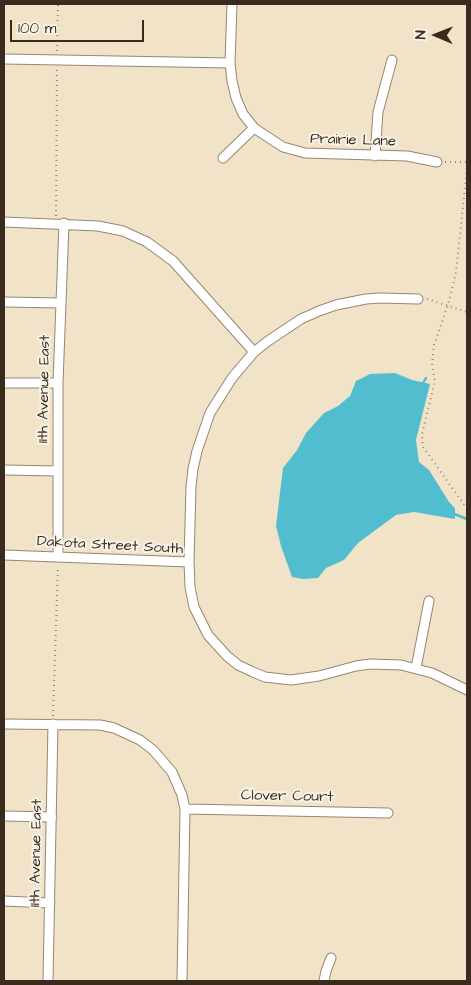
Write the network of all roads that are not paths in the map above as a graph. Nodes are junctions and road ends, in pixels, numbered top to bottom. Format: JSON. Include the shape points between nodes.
{"nodes":[{"id":1,"x":232,"y":4,"type":"edge"},
{"id":2,"x":4,"y":59,"type":"edge"},
{"id":3,"x":392,"y":60,"type":"dead end"},
{"id":4,"x":230,"y":63,"type":"junction"},
{"id":5,"x":254,"y":128,"type":"junction"},
{"id":6,"x":375,"y":156,"type":"junction"},
{"id":7,"x":223,"y":158,"type":"dead end"},
{"id":8,"x":437,"y":162,"type":"road end"},
{"id":9,"x":4,"y":222,"type":"edge"},
{"id":10,"x":60,"y":223,"type":"junction"},
{"id":11,"x":418,"y":299,"type":"road end"},
{"id":12,"x":4,"y":302,"type":"edge"},
{"id":13,"x":61,"y":303,"type":"junction"},
{"id":14,"x":254,"y":352,"type":"junction"},
{"id":15,"x":4,"y":383,"type":"edge"},
{"id":16,"x":58,"y":383,"type":"junction"},
{"id":17,"x":4,"y":470,"type":"edge"},
{"id":18,"x":58,"y":471,"type":"junction"},
{"id":19,"x":4,"y":555,"type":"edge"},
{"id":20,"x":58,"y":556,"type":"junction"},
{"id":21,"x":189,"y":562,"type":"junction"},
{"id":22,"x":429,"y":601,"type":"dead end"},
{"id":23,"x":416,"y":668,"type":"junction"},
{"id":24,"x":467,"y":690,"type":"edge"},
{"id":25,"x":4,"y":724,"type":"edge"},
{"id":26,"x":53,"y":724,"type":"junction"},
{"id":27,"x":185,"y":809,"type":"junction"},
{"id":28,"x":388,"y":813,"type":"dead end"},
{"id":29,"x":4,"y":816,"type":"edge"},
{"id":30,"x":52,"y":818,"type":"junction"},
{"id":31,"x":4,"y":902,"type":"edge"},
{"id":32,"x":50,"y":903,"type":"junction"},
{"id":33,"x":330,"y":958,"type":"dead end"},
{"id":34,"x":48,"y":981,"type":"edge"},
{"id":35,"x":182,"y":981,"type":"edge"},
{"id":36,"x":324,"y":981,"type":"edge"}],
"edges":[{"from":1,"to":4,"type":"street","name":"Prairie Lane"},
{"from":2,"to":4,"type":"street"},
{"from":3,"to":6,"type":"street","via":[[378,112]]},
{"from":4,"to":5,"type":"street","name":"Prairie Lane","via":[[236,98]]},
{"from":5,"to":6,"type":"street","name":"Prairie Lane","via":[[282,147],[305,153]]},
{"from":5,"to":7,"type":"street"},
{"from":6,"to":8,"type":"street","name":"Prairie Lane","via":[[407,156]]},
{"from":9,"to":10,"type":"street"},
{"from":10,"to":13,"type":"street","name":"11th Avenue East"},
{"from":10,"to":14,"type":"street","via":[[123,231],[147,242],[173,261]]},
{"from":11,"to":14,"type":"street","via":[[380,298],[336,305],[301,319]]},
{"from":12,"to":13,"type":"street"},
{"from":13,"to":16,"type":"street","name":"11th Avenue East"},
{"from":14,"to":21,"type":"street","via":[[219,397],[197,451],[191,487]]},
{"from":15,"to":16,"type":"street"},
{"from":16,"to":18,"type":"street","name":"11th Avenue East"},
{"from":17,"to":18,"type":"street"},
{"from":18,"to":20,"type":"street","name":"11th Avenue East"},
{"from":19,"to":20,"type":"street","name":"Dakota Street South"},
{"from":20,"to":21,"type":"street","name":"Dakota Street South"},
{"from":21,"to":23,"type":"street","name":"Dakota Street South","via":[[194,607],[208,635],[238,665],[265,677],[291,680],[370,664],[401,664]]},
{"from":22,"to":23,"type":"street"},
{"from":23,"to":24,"type":"street","name":"Dakota Street South"},
{"from":25,"to":26,"type":"street"},
{"from":26,"to":27,"type":"street","via":[[100,725],[140,740],[172,772]]},
{"from":26,"to":30,"type":"street","name":"11th Avenue East"},
{"from":27,"to":28,"type":"street","name":"Clover Court"},
{"from":27,"to":35,"type":"street"},
{"from":29,"to":30,"type":"street"},
{"from":30,"to":32,"type":"street","name":"11th Avenue East"},
{"from":31,"to":32,"type":"street"},
{"from":32,"to":34,"type":"street","name":"11th Avenue East"},
{"from":33,"to":36,"type":"street"}]}
